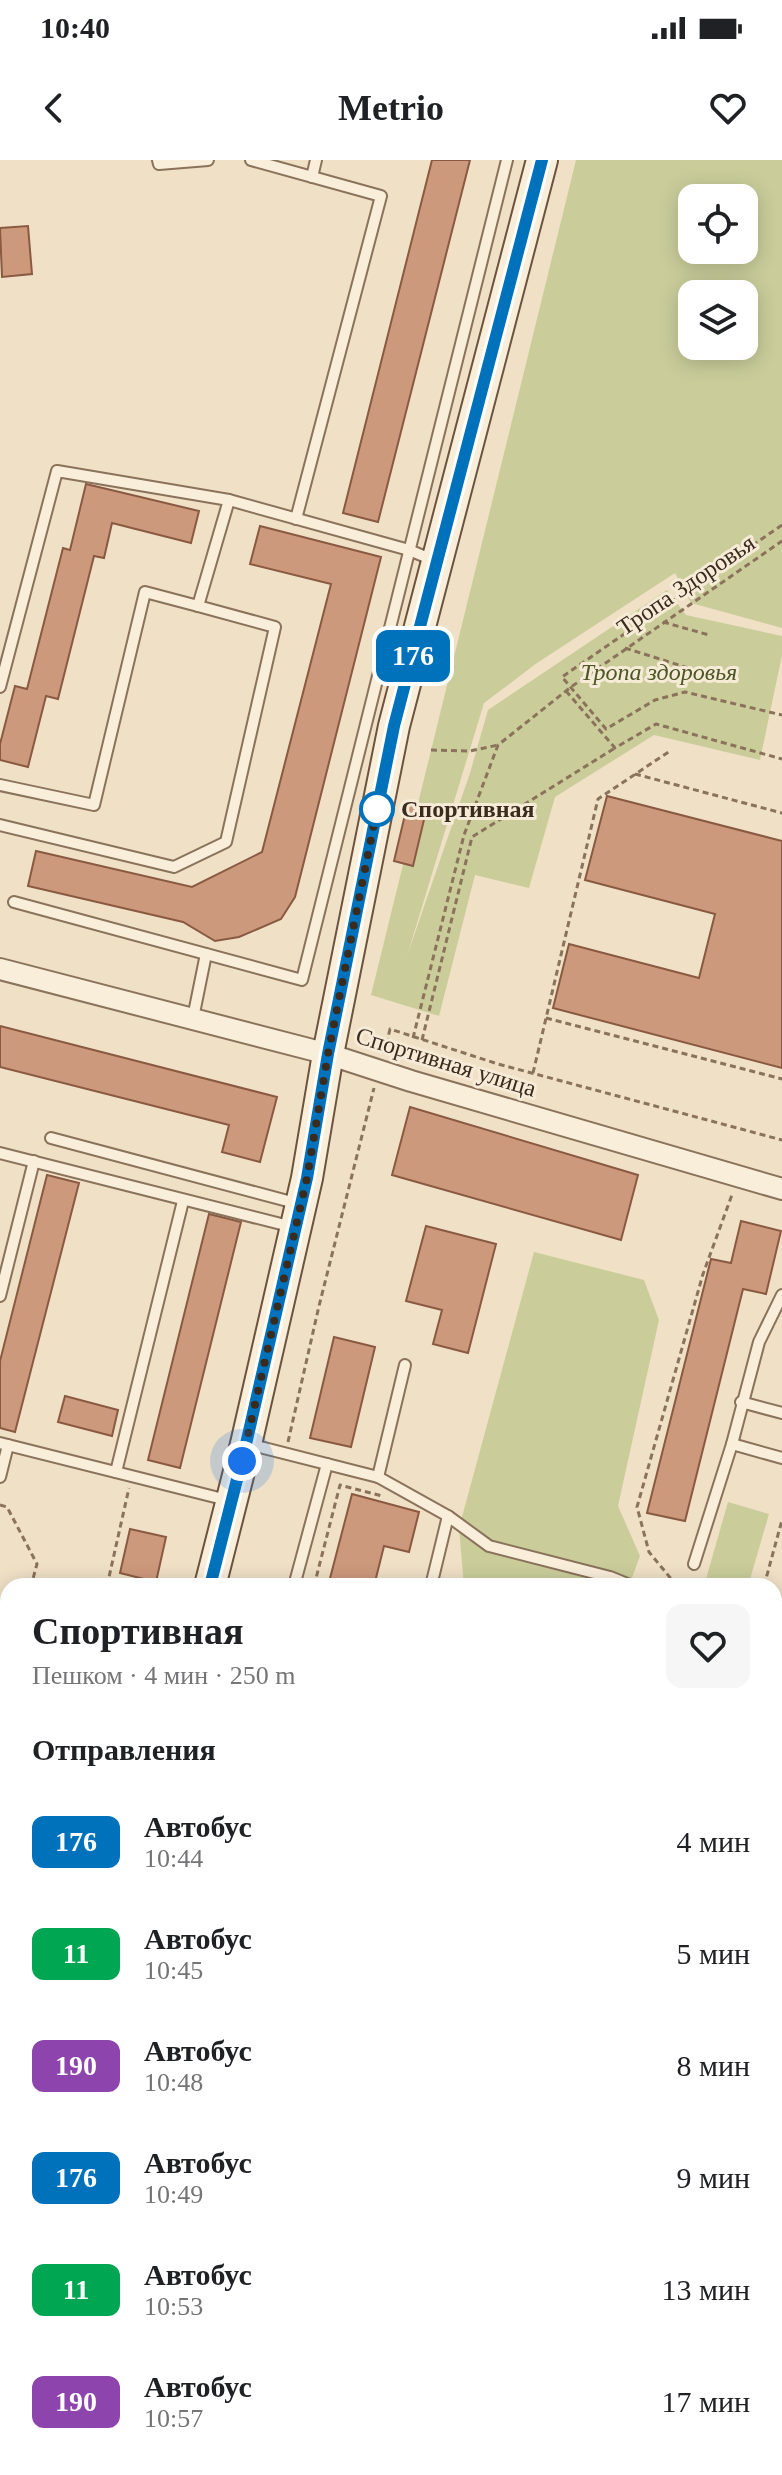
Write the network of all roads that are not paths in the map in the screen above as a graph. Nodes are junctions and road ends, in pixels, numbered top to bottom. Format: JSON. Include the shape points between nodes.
{"nodes":[{"id":1,"x":158,"y":160,"type":"edge"},
{"id":2,"x":208,"y":160,"type":"edge"},
{"id":3,"x":251,"y":160,"type":"edge"},
{"id":4,"x":316,"y":160,"type":"edge"},
{"id":5,"x":507,"y":160,"type":"edge"},
{"id":6,"x":542,"y":160,"type":"edge"},
{"id":7,"x":312,"y":177,"type":"junction"},
{"id":8,"x":229,"y":500,"type":"junction"},
{"id":9,"x":296,"y":519,"type":"junction"},
{"id":10,"x":423,"y":556,"type":"junction"},
{"id":11,"x":198,"y":606,"type":"junction"},
{"id":12,"x":0,"y":687,"type":"edge"},
{"id":13,"x":0,"y":785,"type":"edge"},
{"id":14,"x":0,"y":825,"type":"edge"},
{"id":15,"x":14,"y":902,"type":"dead end"},
{"id":16,"x":206,"y":954,"type":"junction"},
{"id":17,"x":0,"y":969,"type":"edge"},
{"id":18,"x":193,"y":1018,"type":"junction"},
{"id":19,"x":328,"y":1054,"type":"junction"},
{"id":20,"x":51,"y":1138,"type":"dead end"},
{"id":21,"x":0,"y":1153,"type":"edge"},
{"id":22,"x":34,"y":1161,"type":"junction"},
{"id":23,"x":782,"y":1189,"type":"edge"},
{"id":24,"x":183,"y":1201,"type":"junction"},
{"id":25,"x":298,"y":1216,"type":"junction"},
{"id":26,"x":782,"y":1295,"type":"edge"},
{"id":27,"x":0,"y":1296,"type":"edge"},
{"id":28,"x":405,"y":1365,"type":"dead end"},
{"id":29,"x":741,"y":1402,"type":"junction"},
{"id":30,"x":782,"y":1413,"type":"edge"},
{"id":31,"x":4,"y":1444,"type":"edge"},
{"id":32,"x":246,"y":1444,"type":"junction"},
{"id":33,"x":732,"y":1444,"type":"junction"},
{"id":34,"x":782,"y":1458,"type":"edge"},
{"id":35,"x":327,"y":1464,"type":"junction"},
{"id":36,"x":116,"y":1472,"type":"junction"},
{"id":37,"x":0,"y":1477,"type":"edge"},
{"id":38,"x":378,"y":1477,"type":"junction"},
{"id":39,"x":231,"y":1501,"type":"junction"},
{"id":40,"x":448,"y":1516,"type":"junction"},
{"id":41,"x":694,"y":1564,"type":"dead end"},
{"id":42,"x":212,"y":1578,"type":"edge"},
{"id":43,"x":296,"y":1578,"type":"edge"},
{"id":44,"x":433,"y":1578,"type":"edge"},
{"id":45,"x":612,"y":1578,"type":"edge"}],
"edges":[{"from":1,"to":2,"type":"lane"},
{"from":3,"to":7,"type":"lane"},
{"from":4,"to":7,"type":"lane"},
{"from":5,"to":10,"type":"lane"},
{"from":6,"to":10,"type":"street"},
{"from":7,"to":9,"type":"lane","via":[[381,196]]},
{"from":8,"to":9,"type":"lane"},
{"from":8,"to":11,"type":"lane"},
{"from":8,"to":12,"type":"lane","via":[[57,471]]},
{"from":9,"to":10,"type":"lane"},
{"from":10,"to":16,"type":"lane","via":[[302,980]]},
{"from":10,"to":19,"type":"street"},
{"from":11,"to":13,"type":"lane","via":[[145,592],[94,805]]},
{"from":11,"to":14,"type":"lane","via":[[275,627],[226,842],[174,867]]},
{"from":15,"to":16,"type":"lane"},
{"from":16,"to":18,"type":"lane"},
{"from":17,"to":18,"type":"street","name":"Спортивная улица"},
{"from":18,"to":19,"type":"street","name":"Спортивная улица"},
{"from":19,"to":23,"type":"street","name":"Спортивная улица"},
{"from":19,"to":25,"type":"street"},
{"from":20,"to":25,"type":"lane"},
{"from":21,"to":22,"type":"lane"},
{"from":22,"to":24,"type":"lane"},
{"from":22,"to":27,"type":"lane"},
{"from":24,"to":25,"type":"lane"},
{"from":24,"to":36,"type":"lane"},
{"from":25,"to":32,"type":"street"},
{"from":26,"to":29,"type":"lane","via":[[759,1342]]},
{"from":28,"to":38,"type":"lane"},
{"from":29,"to":30,"type":"lane"},
{"from":29,"to":33,"type":"lane"},
{"from":31,"to":36,"type":"lane"},
{"from":31,"to":37,"type":"lane"},
{"from":32,"to":35,"type":"lane"},
{"from":32,"to":39,"type":"street"},
{"from":33,"to":34,"type":"lane"},
{"from":33,"to":41,"type":"lane"},
{"from":35,"to":38,"type":"lane"},
{"from":35,"to":43,"type":"lane"},
{"from":36,"to":39,"type":"lane"},
{"from":38,"to":40,"type":"lane"},
{"from":39,"to":42,"type":"street"},
{"from":40,"to":44,"type":"lane"},
{"from":40,"to":45,"type":"lane","via":[[489,1546]]}]}
